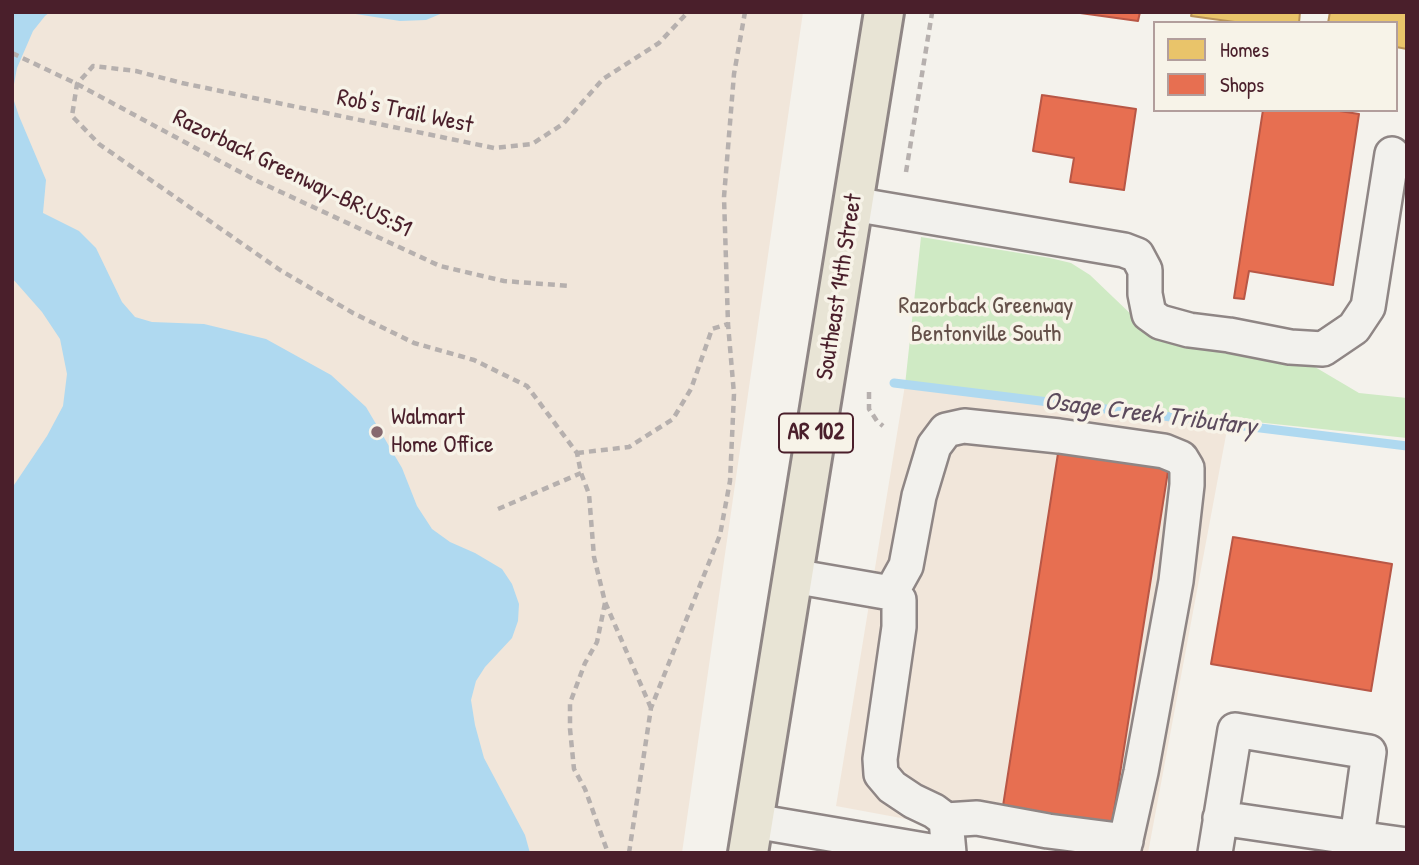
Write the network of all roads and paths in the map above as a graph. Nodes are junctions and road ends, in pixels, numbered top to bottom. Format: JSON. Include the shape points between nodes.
{"nodes":[{"id":1,"x":688,"y":12,"type":"edge"},
{"id":2,"x":745,"y":12,"type":"edge"},
{"id":3,"x":884,"y":12,"type":"edge"},
{"id":4,"x":932,"y":13,"type":"edge"},
{"id":5,"x":12,"y":53,"type":"edge"},
{"id":6,"x":77,"y":84,"type":"junction"},
{"id":7,"x":1392,"y":154,"type":"dead end"},
{"id":8,"x":906,"y":172,"type":"dead end"},
{"id":9,"x":853,"y":204,"type":"junction"},
{"id":10,"x":569,"y":286,"type":"dead end"},
{"id":11,"x":728,"y":324,"type":"junction"},
{"id":12,"x":869,"y":392,"type":"dead end"},
{"id":13,"x":883,"y":426,"type":"dead end"},
{"id":14,"x":577,"y":453,"type":"junction"},
{"id":15,"x":581,"y":473,"type":"junction"},
{"id":16,"x":498,"y":509,"type":"dead end"},
{"id":17,"x":793,"y":576,"type":"junction"},
{"id":18,"x":891,"y":593,"type":"junction"},
{"id":19,"x":605,"y":602,"type":"junction"},
{"id":20,"x":651,"y":708,"type":"junction"},
{"id":21,"x":1220,"y":818,"type":"junction"},
{"id":22,"x":946,"y":820,"type":"junction"},
{"id":23,"x":751,"y":837,"type":"edge"},
{"id":24,"x":1357,"y":838,"type":"junction"},
{"id":25,"x":1407,"y":845,"type":"edge"},
{"id":26,"x":1125,"y":847,"type":"edge"},
{"id":27,"x":608,"y":853,"type":"edge"},
{"id":28,"x":629,"y":853,"type":"edge"},
{"id":29,"x":942,"y":853,"type":"edge"},
{"id":30,"x":949,"y":853,"type":"edge"},
{"id":31,"x":1215,"y":853,"type":"edge"}],
"edges":[{"from":1,"to":6,"type":"path","name":"Rob's Trail West","via":[[659,43],[603,79],[563,124],[532,144],[494,148],[136,71],[93,66]]},
{"from":2,"to":11,"type":"path","via":[[734,74],[724,197]]},
{"from":3,"to":9,"type":"main road","name":"Southeast 14th Street","number":"AR 102"},
{"from":4,"to":8,"type":"path"},
{"from":5,"to":6,"type":"path","name":"Razorback Greenway-BR:US:51"},
{"from":6,"to":10,"type":"path","name":"Razorback Greenway-BR:US:51","via":[[255,180],[440,266],[504,281]]},
{"from":6,"to":14,"type":"path","via":[[72,116],[99,144],[280,270],[353,313],[414,343],[474,360],[527,386]]},
{"from":7,"to":9,"type":"street","via":[[1368,307],[1354,328],[1323,349],[1290,348],[1160,322],[1149,314],[1145,271],[1137,255],[1124,250]]},
{"from":9,"to":17,"type":"main road","name":"Southeast 14th Street","number":"AR 102"},
{"from":11,"to":14,"type":"path","via":[[712,329],[691,389],[673,419],[629,447]]},
{"from":11,"to":20,"type":"path","via":[[734,394],[730,481],[720,535]]},
{"from":12,"to":13,"type":"path","via":[[869,409]]},
{"from":14,"to":15,"type":"path"},
{"from":15,"to":16,"type":"path"},
{"from":15,"to":19,"type":"path","via":[[589,494],[594,557]]},
{"from":17,"to":18,"type":"street"},
{"from":17,"to":23,"type":"main road","name":"Southeast 14th Street","number":"AR 102"},
{"from":18,"to":22,"type":"street","via":[[899,600],[899,627],[881,774],[892,788]]},
{"from":18,"to":26,"type":"street","via":[[906,566],[934,446],[946,430],[964,426],[1059,436],[1164,451],[1181,458],[1187,485],[1176,581]]},
{"from":19,"to":20,"type":"path"},
{"from":19,"to":27,"type":"path","via":[[597,642],[570,704],[570,729],[574,769]]},
{"from":20,"to":28,"type":"path"},
{"from":21,"to":24,"type":"street"},
{"from":21,"to":24,"type":"street","via":[[1235,730],[1369,751]]},
{"from":21,"to":31,"type":"street"},
{"from":22,"to":26,"type":"street","via":[[977,818]]},
{"from":22,"to":30,"type":"street"},
{"from":23,"to":29,"type":"street"},
{"from":24,"to":25,"type":"street"}]}
